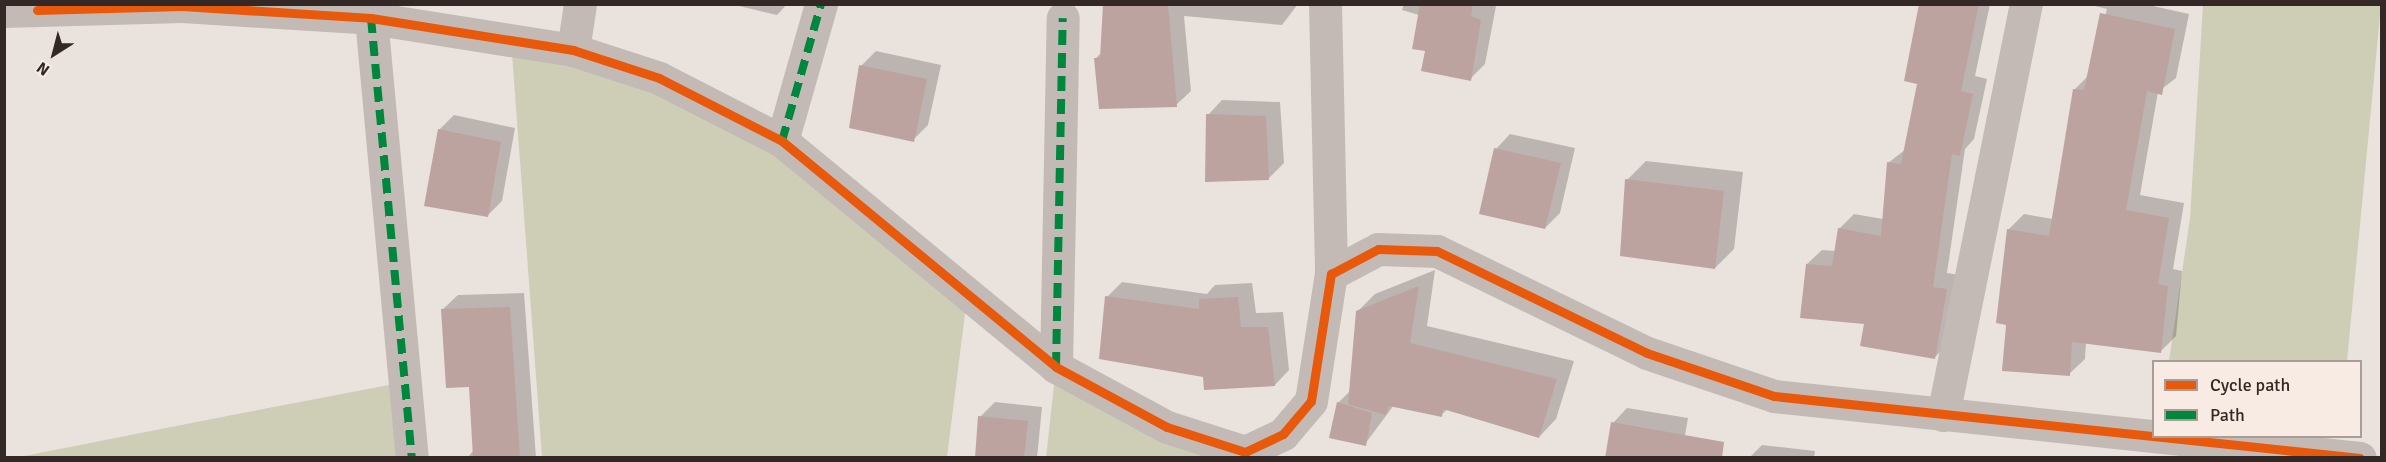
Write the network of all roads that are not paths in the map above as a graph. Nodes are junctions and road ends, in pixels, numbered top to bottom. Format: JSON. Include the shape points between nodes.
{"nodes":[{"id":1,"x":580,"y":4,"type":"edge"},
{"id":2,"x":820,"y":4,"type":"edge"},
{"id":3,"x":1324,"y":4,"type":"edge"},
{"id":4,"x":2026,"y":4,"type":"edge"},
{"id":5,"x":182,"y":5,"type":"edge"},
{"id":6,"x":4,"y":11,"type":"edge"},
{"id":7,"x":371,"y":18,"type":"junction"},
{"id":8,"x":1063,"y":18,"type":"dead end"},
{"id":9,"x":573,"y":50,"type":"junction"},
{"id":10,"x":782,"y":141,"type":"junction"},
{"id":11,"x":1330,"y":274,"type":"junction"},
{"id":12,"x":1056,"y":367,"type":"junction"},
{"id":13,"x":1943,"y":415,"type":"junction"},
{"id":14,"x":2152,"y":437,"type":"edge"},
{"id":15,"x":2166,"y":438,"type":"edge"},
{"id":16,"x":1246,"y":455,"type":"edge"},
{"id":17,"x":412,"y":458,"type":"edge"},
{"id":18,"x":2360,"y":458,"type":"edge"}],
"edges":[{"from":1,"to":9,"type":"street"},
{"from":2,"to":10,"type":"street"},
{"from":3,"to":11,"type":"street"},
{"from":4,"to":13,"type":"street"},
{"from":5,"to":6,"type":"street"},
{"from":5,"to":7,"type":"street"},
{"from":7,"to":9,"type":"street"},
{"from":7,"to":17,"type":"street"},
{"from":8,"to":12,"type":"street"},
{"from":9,"to":10,"type":"street","via":[[659,78]]},
{"from":10,"to":12,"type":"street"},
{"from":11,"to":13,"type":"street","via":[[1378,249],[1437,251],[1647,353],[1774,396]]},
{"from":11,"to":16,"type":"street","via":[[1311,401],[1283,434]]},
{"from":12,"to":16,"type":"street","via":[[1167,427]]},
{"from":13,"to":14,"type":"street"},
{"from":15,"to":18,"type":"street"}]}
